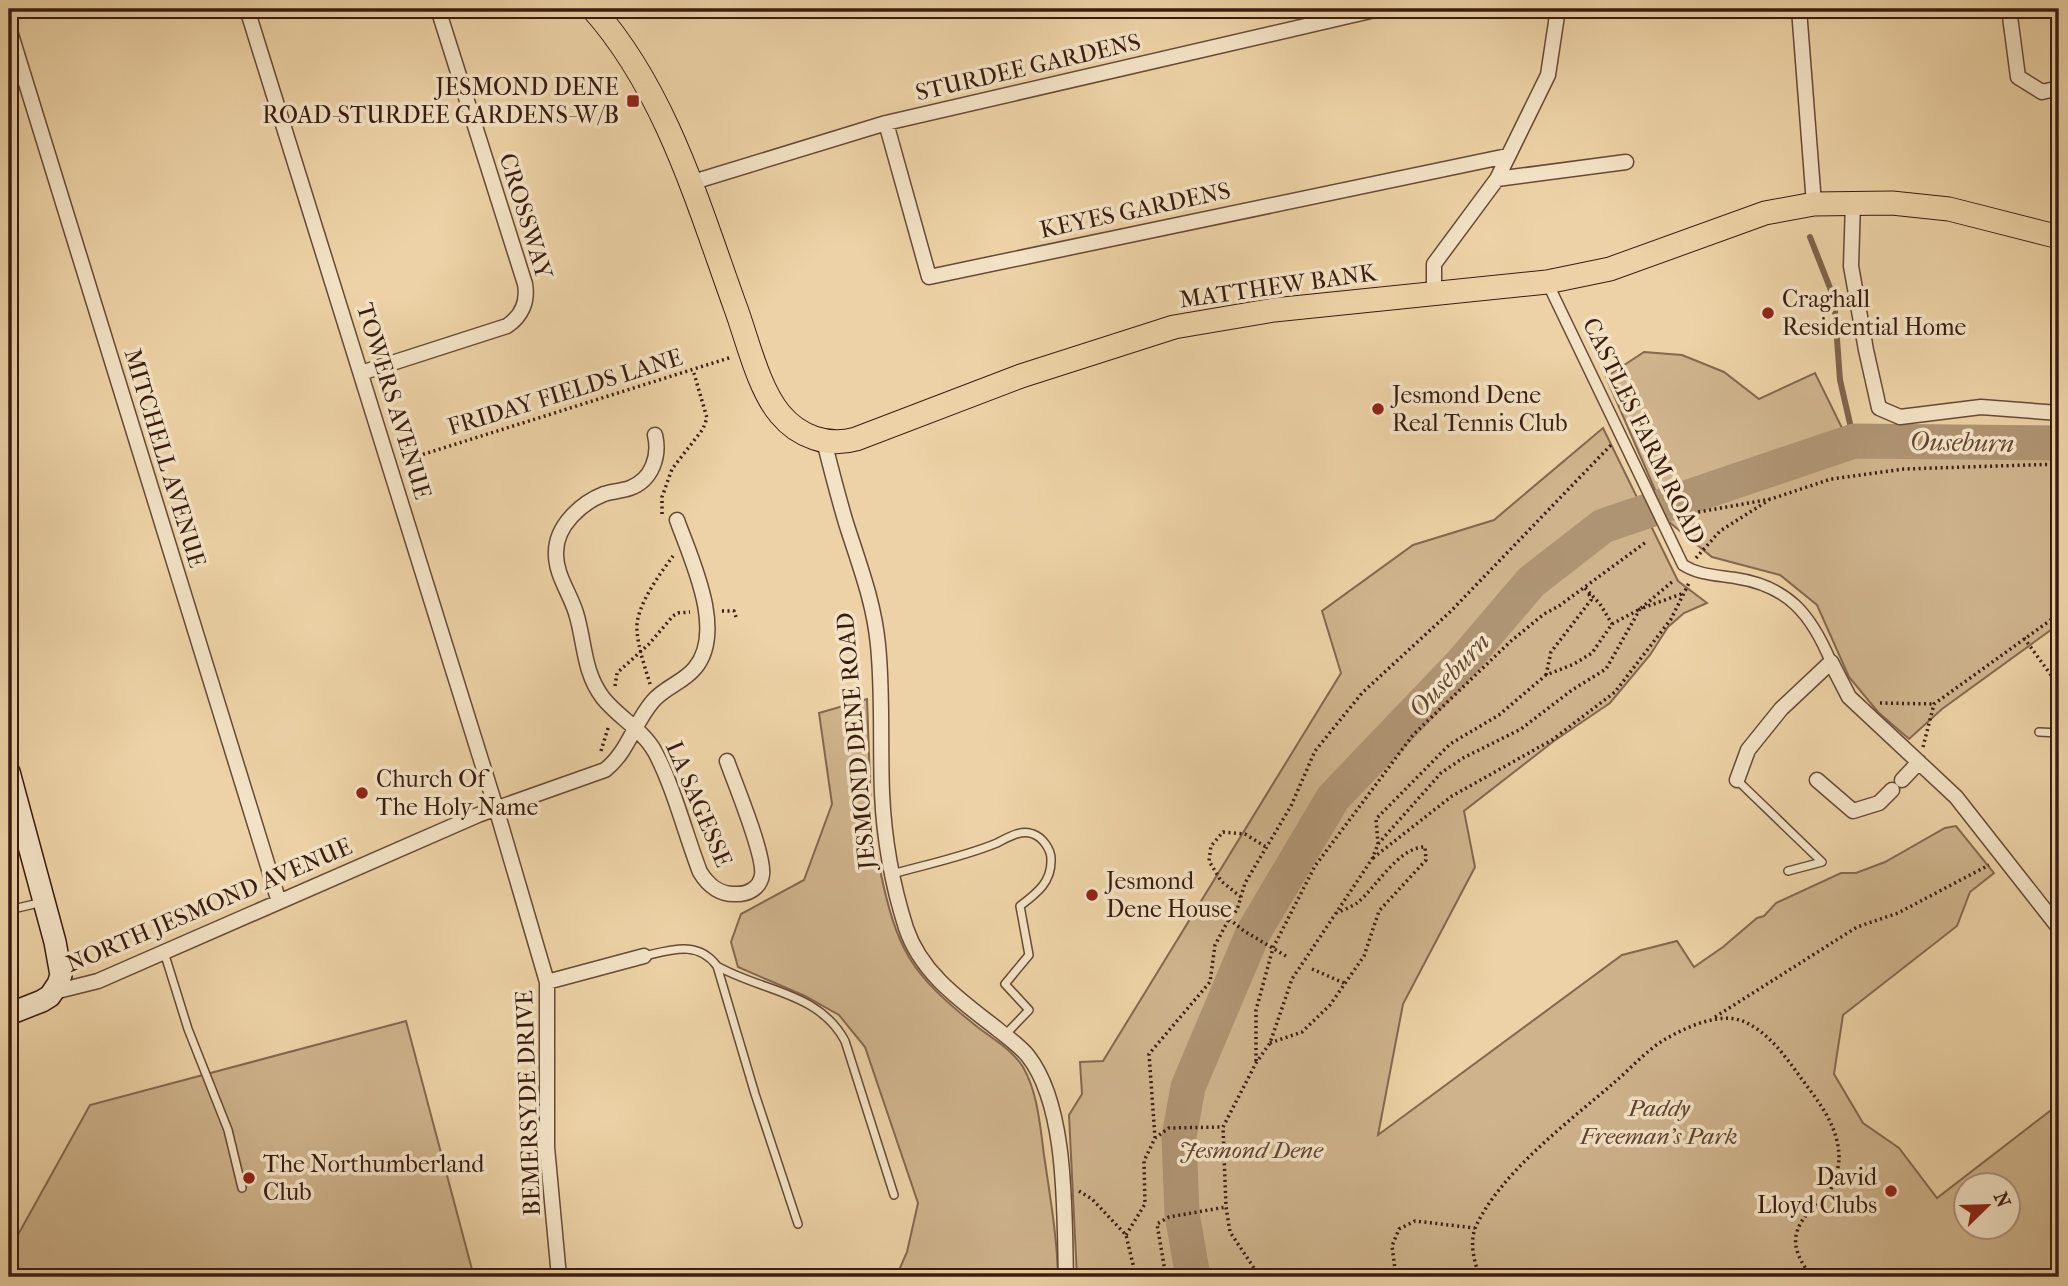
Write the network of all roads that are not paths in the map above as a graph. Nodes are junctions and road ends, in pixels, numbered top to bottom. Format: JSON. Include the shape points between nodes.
{"nodes":[{"id":1,"x":247,"y":9,"type":"edge"},
{"id":2,"x":438,"y":9,"type":"edge"},
{"id":3,"x":1380,"y":9,"type":"edge"},
{"id":4,"x":1558,"y":9,"type":"edge"},
{"id":5,"x":1799,"y":9,"type":"edge"},
{"id":6,"x":2009,"y":9,"type":"edge"},
{"id":7,"x":604,"y":12,"type":"edge"},
{"id":8,"x":9,"y":28,"type":"edge"},
{"id":9,"x":2059,"y":88,"type":"edge"},
{"id":10,"x":886,"y":123,"type":"junction"},
{"id":11,"x":1507,"y":156,"type":"junction"},
{"id":12,"x":1626,"y":162,"type":"dead end"},
{"id":13,"x":1497,"y":179,"type":"junction"},
{"id":14,"x":690,"y":183,"type":"junction"},
{"id":15,"x":1853,"y":202,"type":"junction"},
{"id":16,"x":1814,"y":204,"type":"junction"},
{"id":17,"x":2059,"y":237,"type":"edge"},
{"id":18,"x":1547,"y":282,"type":"junction"},
{"id":19,"x":1434,"y":292,"type":"junction"},
{"id":20,"x":361,"y":373,"type":"junction"},
{"id":21,"x":2059,"y":413,"type":"edge"},
{"id":22,"x":655,"y":435,"type":"dead end"},
{"id":23,"x":824,"y":441,"type":"junction"},
{"id":24,"x":670,"y":522,"type":"road end"},
{"id":25,"x":1831,"y":662,"type":"junction"},
{"id":26,"x":635,"y":730,"type":"junction"},
{"id":27,"x":2039,"y":732,"type":"dead end"},
{"id":28,"x":2059,"y":733,"type":"edge"},
{"id":29,"x":727,"y":761,"type":"dead end"},
{"id":30,"x":1919,"y":762,"type":"junction"},
{"id":31,"x":9,"y":772,"type":"edge"},
{"id":32,"x":1737,"y":780,"type":"joint"},
{"id":33,"x":1816,"y":780,"type":"dead end"},
{"id":34,"x":496,"y":808,"type":"junction"},
{"id":35,"x":1788,"y":871,"type":"dead end"},
{"id":36,"x":892,"y":874,"type":"junction"},
{"id":37,"x":44,"y":901,"type":"junction"},
{"id":38,"x":279,"y":902,"type":"junction"},
{"id":39,"x":9,"y":910,"type":"edge"},
{"id":40,"x":2057,"y":922,"type":"edge"},
{"id":41,"x":164,"y":952,"type":"junction"},
{"id":42,"x":644,"y":956,"type":"joint"},
{"id":43,"x":717,"y":966,"type":"junction"},
{"id":44,"x":547,"y":982,"type":"junction"},
{"id":45,"x":54,"y":992,"type":"junction"},
{"id":46,"x":9,"y":1014,"type":"edge"},
{"id":47,"x":1005,"y":1035,"type":"junction"},
{"id":48,"x":242,"y":1188,"type":"dead end"},
{"id":49,"x":894,"y":1195,"type":"dead end"},
{"id":50,"x":798,"y":1224,"type":"dead end"},
{"id":51,"x":559,"y":1277,"type":"edge"},
{"id":52,"x":1066,"y":1277,"type":"edge"}],
"edges":[{"from":1,"to":20,"type":"street","name":"TOWERS AVENUE"},
{"from":2,"to":20,"type":"street","name":"CROSSWAY","via":[[525,284],[526,300],[519,316],[507,326]]},
{"from":3,"to":10,"type":"street","name":"STURDEE GARDENS"},
{"from":4,"to":11,"type":"street","via":[[1548,75]]},
{"from":5,"to":16,"type":"street"},
{"from":6,"to":9,"type":"street","via":[[2018,77],[2042,92]]},
{"from":7,"to":14,"type":"main road","via":[[651,95]]},
{"from":8,"to":38,"type":"street","name":"MITCHELL AVENUE"},
{"from":10,"to":11,"type":"street","name":"KEYES GARDENS","via":[[929,276]]},
{"from":10,"to":14,"type":"street","name":"STURDEE GARDENS"},
{"from":11,"to":13,"type":"street"},
{"from":12,"to":13,"type":"street"},
{"from":13,"to":19,"type":"street","via":[[1434,264]]},
{"from":14,"to":23,"type":"main road","name":"MATTHEW BANK","via":[[771,403],[792,426]]},
{"from":15,"to":16,"type":"main road","name":"MATTHEW BANK"},
{"from":15,"to":17,"type":"main road","name":"MATTHEW BANK","via":[[1949,209]]},
{"from":15,"to":21,"type":"street","via":[[1851,266],[1879,408],[1900,417],[1981,407]]},
{"from":16,"to":18,"type":"main road","name":"MATTHEW BANK","via":[[1765,213],[1611,269]]},
{"from":18,"to":19,"type":"main road","name":"MATTHEW BANK"},
{"from":18,"to":25,"type":"street","name":"CASTLES FARM ROAD","via":[[1683,565],[1695,573],[1759,582],[1781,592],[1806,615]]},
{"from":19,"to":23,"type":"main road","name":"MATTHEW BANK","via":[[1274,310],[1174,327],[1021,376],[856,439]]},
{"from":20,"to":34,"type":"street","name":"TOWERS AVENUE"},
{"from":22,"to":26,"type":"street","name":"LA SAGESSE","via":[[657,454],[647,476],[638,484],[588,503],[564,526],[556,553],[593,683]]},
{"from":23,"to":36,"type":"street","name":"JESMOND DENE ROAD","via":[[876,625],[882,795]]},
{"from":24,"to":26,"type":"street","name":"LA SAGESSE","via":[[706,611],[706,642],[701,658],[685,678],[654,699]]},
{"from":25,"to":30,"type":"street","name":"CASTLES FARM ROAD","via":[[1849,696]]},
{"from":25,"to":32,"type":"street","via":[[1781,709],[1748,750]]},
{"from":26,"to":29,"type":"street","name":"LA SAGESSE","via":[[659,761],[706,882],[723,892],[744,894],[759,884],[762,865]]},
{"from":26,"to":34,"type":"street","name":"LA SAGESSE","via":[[605,771]]},
{"from":27,"to":28,"type":"lane"},
{"from":30,"to":33,"type":"street","via":[[1879,803],[1853,811]]},
{"from":30,"to":40,"type":"street","name":"CASTLES FARM ROAD","via":[[1956,797]]},
{"from":31,"to":37,"type":"main road"},
{"from":32,"to":35,"type":"lane","via":[[1822,862]]},
{"from":34,"to":38,"type":"street","name":"NORTH JESMOND AVENUE"},
{"from":34,"to":44,"type":"street","name":"BEMERSYDE DRIVE"},
{"from":36,"to":47,"type":"street","name":"JESMOND DENE ROAD","via":[[920,958],[936,978]]},
{"from":36,"to":47,"type":"lane","via":[[975,852],[1019,833],[1032,833],[1044,842],[1051,856],[1050,872],[1044,887],[1020,906],[1029,956],[1004,985],[1029,1010]]},
{"from":37,"to":39,"type":"lane"},
{"from":37,"to":45,"type":"main road","via":[[60,963]]},
{"from":38,"to":41,"type":"street","name":"NORTH JESMOND AVENUE"},
{"from":41,"to":45,"type":"street","name":"NORTH JESMOND AVENUE","via":[[98,981]]},
{"from":41,"to":48,"type":"lane","via":[[228,1130]]},
{"from":42,"to":43,"type":"lane","via":[[693,948]]},
{"from":42,"to":44,"type":"street"},
{"from":43,"to":49,"type":"lane","via":[[737,978],[809,1003],[838,1027]]},
{"from":43,"to":50,"type":"lane"},
{"from":44,"to":51,"type":"street","name":"BEMERSYDE DRIVE","via":[[547,1147]]},
{"from":45,"to":46,"type":"main road","via":[[42,1002]]},
{"from":47,"to":52,"type":"street","name":"JESMOND DENE ROAD","via":[[1027,1055],[1045,1087],[1054,1119]]}]}
